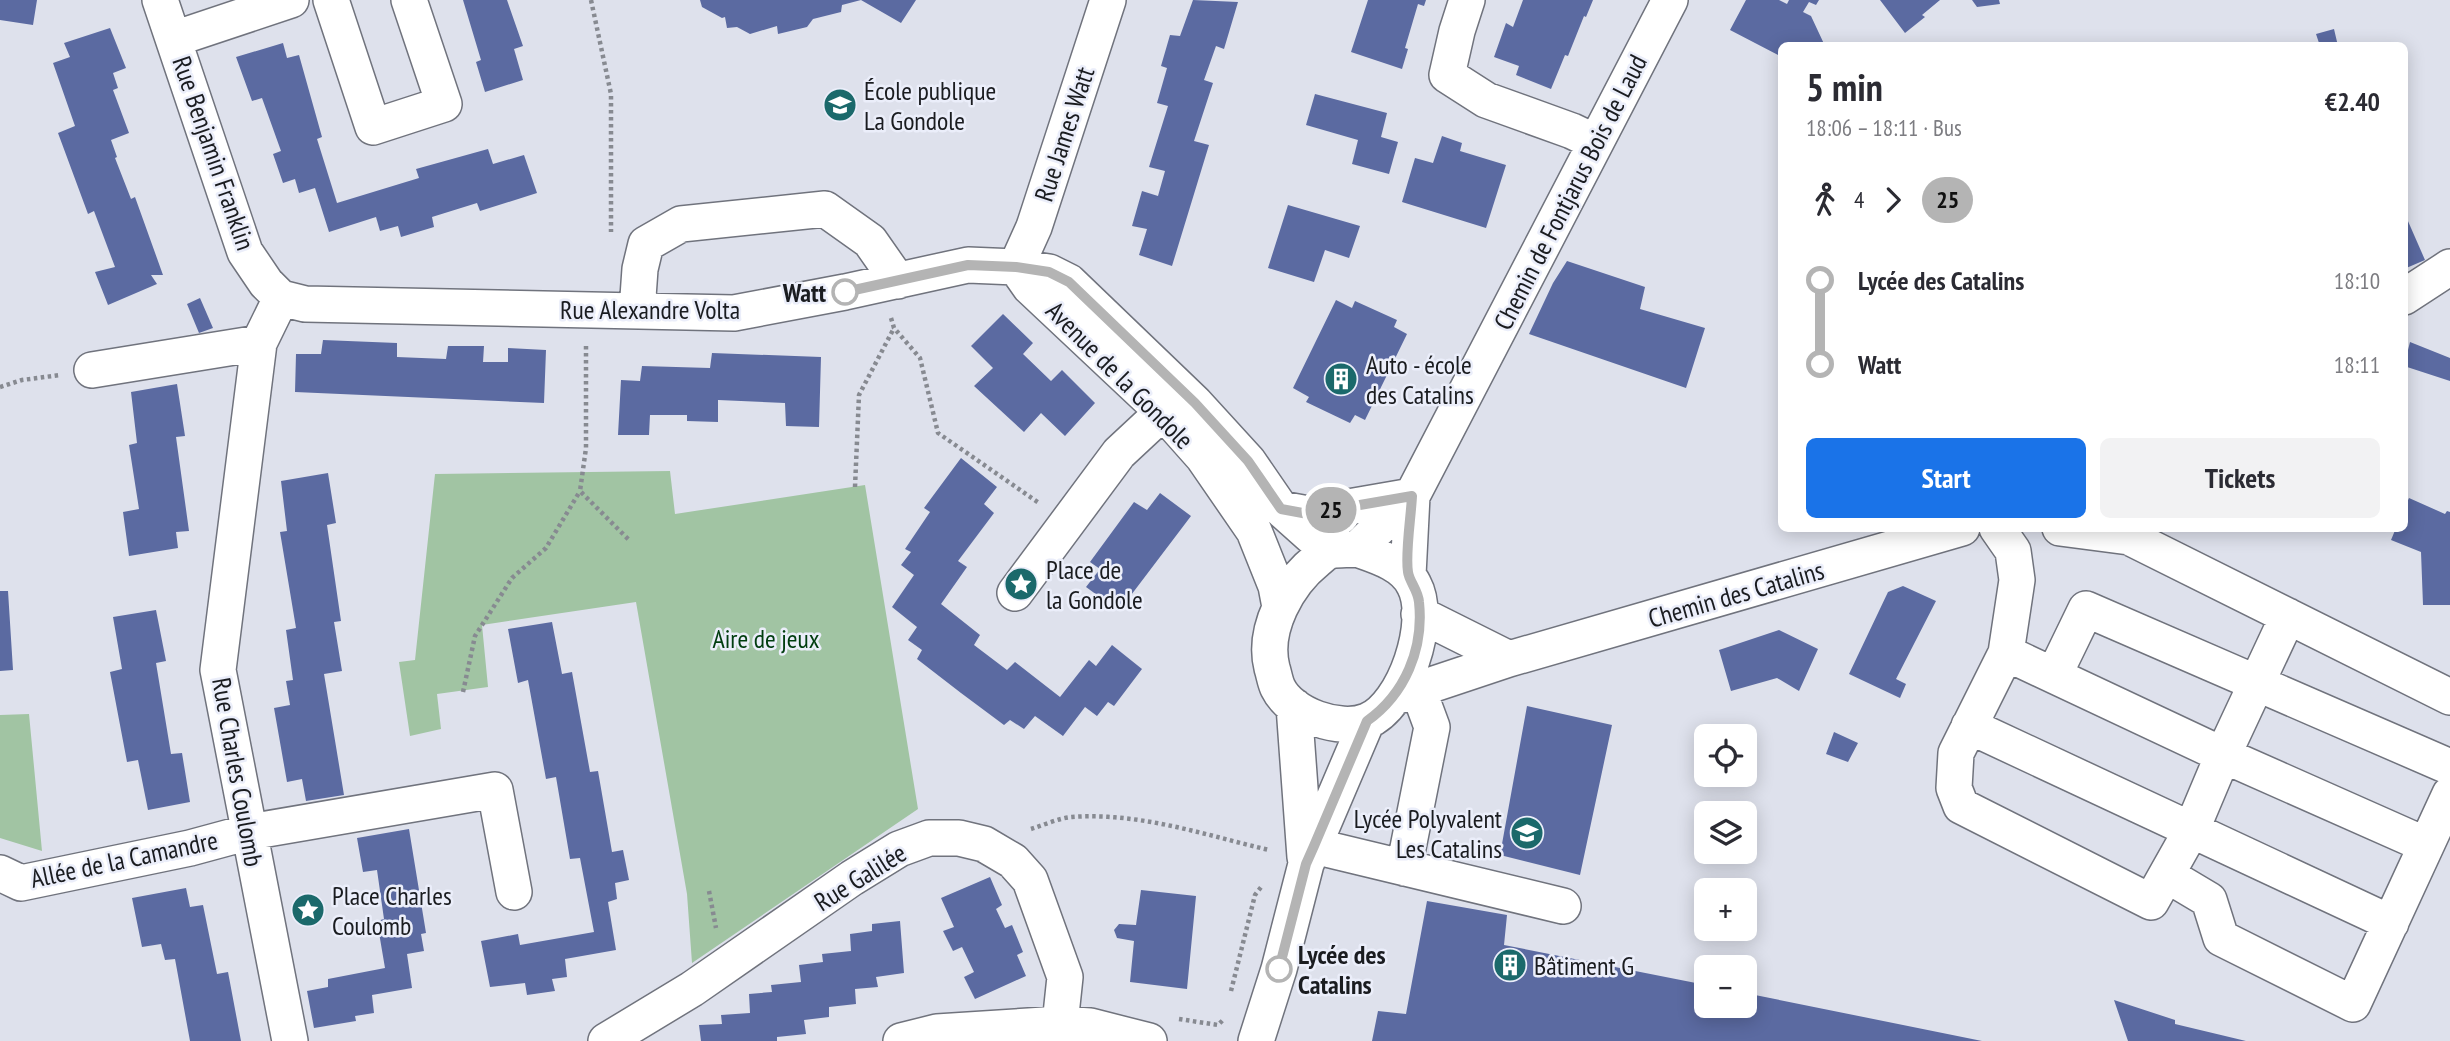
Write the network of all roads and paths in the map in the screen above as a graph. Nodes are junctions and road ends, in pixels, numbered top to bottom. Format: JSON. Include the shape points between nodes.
{"nodes":[{"id":1,"x":160,"y":0,"type":"edge"},
{"id":2,"x":291,"y":0,"type":"edge"},
{"id":3,"x":331,"y":0,"type":"edge"},
{"id":4,"x":409,"y":0,"type":"edge"},
{"id":5,"x":591,"y":0,"type":"edge"},
{"id":6,"x":1108,"y":0,"type":"edge"},
{"id":7,"x":1468,"y":0,"type":"edge"},
{"id":8,"x":1670,"y":0,"type":"edge"},
{"id":9,"x":174,"y":39,"type":"junction"},
{"id":10,"x":1595,"y":142,"type":"junction"},
{"id":11,"x":611,"y":242,"type":"dead end"},
{"id":12,"x":1016,"y":267,"type":"junction"},
{"id":13,"x":2450,"y":267,"type":"edge"},
{"id":14,"x":890,"y":282,"type":"junction"},
{"id":15,"x":2408,"y":294,"type":"edge"},
{"id":16,"x":281,"y":298,"type":"junction"},
{"id":17,"x":586,"y":310,"type":"junction"},
{"id":18,"x":637,"y":311,"type":"junction"},
{"id":19,"x":894,"y":328,"type":"junction"},
{"id":20,"x":258,"y":344,"type":"junction"},
{"id":21,"x":92,"y":370,"type":"joint"},
{"id":22,"x":0,"y":387,"type":"edge"},
{"id":23,"x":1163,"y":412,"type":"junction"},
{"id":24,"x":855,"y":487,"type":"dead end"},
{"id":25,"x":580,"y":491,"type":"junction"},
{"id":26,"x":1412,"y":496,"type":"junction"},
{"id":27,"x":1281,"y":509,"type":"junction"},
{"id":28,"x":1067,"y":523,"type":"junction"},
{"id":29,"x":1948,"y":532,"type":"edge"},
{"id":30,"x":2000,"y":532,"type":"edge"},
{"id":31,"x":2127,"y":533,"type":"edge"},
{"id":32,"x":630,"y":541,"type":"dead end"},
{"id":33,"x":1342,"y":550,"type":"junction"},
{"id":34,"x":1408,"y":575,"type":"junction"},
{"id":35,"x":1015,"y":593,"type":"dead end"},
{"id":36,"x":1280,"y":607,"type":"junction"},
{"id":37,"x":1419,"y":614,"type":"junction"},
{"id":38,"x":2288,"y":616,"type":"junction"},
{"id":39,"x":2006,"y":653,"type":"junction"},
{"id":40,"x":1510,"y":659,"type":"junction"},
{"id":41,"x":2054,"y":675,"type":"junction"},
{"id":42,"x":2257,"y":685,"type":"junction"},
{"id":43,"x":463,"y":692,"type":"dead end"},
{"id":44,"x":1407,"y":693,"type":"junction"},
{"id":45,"x":2450,"y":697,"type":"edge"},
{"id":46,"x":1294,"y":706,"type":"junction"},
{"id":47,"x":1367,"y":721,"type":"junction"},
{"id":48,"x":1969,"y":726,"type":"junction"},
{"id":49,"x":2223,"y":755,"type":"junction"},
{"id":50,"x":2450,"y":767,"type":"edge"},
{"id":51,"x":2450,"y":794,"type":"edge"},
{"id":52,"x":2191,"y":831,"type":"junction"},
{"id":53,"x":249,"y":832,"type":"junction"},
{"id":54,"x":984,"y":844,"type":"junction"},
{"id":55,"x":2427,"y":845,"type":"junction"},
{"id":56,"x":1298,"y":854,"type":"junction"},
{"id":57,"x":1404,"y":868,"type":"junction"},
{"id":58,"x":0,"y":873,"type":"edge"},
{"id":59,"x":2167,"y":875,"type":"junction"},
{"id":60,"x":1263,"y":884,"type":"dead end"},
{"id":61,"x":513,"y":892,"type":"dead end"},
{"id":62,"x":1563,"y":906,"type":"dead end"},
{"id":63,"x":2391,"y":923,"type":"junction"},
{"id":64,"x":1230,"y":994,"type":"dead end"},
{"id":65,"x":1177,"y":1019,"type":"dead end"},
{"id":66,"x":1224,"y":1019,"type":"dead end"},
{"id":67,"x":1060,"y":1033,"type":"edge"},
{"id":68,"x":290,"y":1041,"type":"edge"},
{"id":69,"x":606,"y":1041,"type":"edge"},
{"id":70,"x":901,"y":1041,"type":"edge"},
{"id":71,"x":1149,"y":1041,"type":"edge"},
{"id":72,"x":1256,"y":1041,"type":"edge"}],
"edges":[{"from":1,"to":9,"type":"street","name":"Rue Benjamin Franklin"},
{"from":2,"to":9,"type":"street"},
{"from":3,"to":4,"type":"street","via":[[373,127],[444,104]]},
{"from":5,"to":11,"type":"path","via":[[611,94]]},
{"from":6,"to":12,"type":"street","name":"Rue James Watt","via":[[1028,243]]},
{"from":7,"to":10,"type":"street","via":[[1447,75],[1486,100]]},
{"from":8,"to":10,"type":"street","name":"Chemin de Fontjarus Bois de Laud"},
{"from":9,"to":16,"type":"street","name":"Rue Benjamin Franklin","via":[[245,252]]},
{"from":10,"to":26,"type":"street","name":"Chemin de Fontjarus Bois de Laud"},
{"from":12,"to":14,"type":"street","name":"Rue Alexandre Volta","via":[[968,265]]},
{"from":12,"to":23,"type":"street","name":"Avenue de la Gondole","via":[[1031,287]]},
{"from":12,"to":27,"type":"street","name":"Avenue de la Gondole","via":[[1049,272],[1069,282],[1195,403],[1248,461]]},
{"from":13,"to":15,"type":"street"},
{"from":14,"to":18,"type":"street","name":"Rue Alexandre Volta","via":[[734,313]]},
{"from":14,"to":18,"type":"street","via":[[870,241],[825,209],[681,224],[646,244]]},
{"from":14,"to":19,"type":"path"},
{"from":16,"to":17,"type":"street","name":"Rue Alexandre Volta","via":[[305,304]]},
{"from":16,"to":20,"type":"street","name":"Rue Charles Coulomb"},
{"from":17,"to":18,"type":"street","name":"Rue Alexandre Volta"},
{"from":17,"to":25,"type":"path","via":[[586,448]]},
{"from":19,"to":24,"type":"path","via":[[859,395]]},
{"from":19,"to":28,"type":"path","via":[[920,358],[938,433]]},
{"from":20,"to":21,"type":"street"},
{"from":20,"to":53,"type":"street","name":"Rue Charles Coulomb","via":[[218,670]]},
{"from":21,"to":22,"type":"path"},
{"from":23,"to":28,"type":"street","via":[[1119,453]]},
{"from":23,"to":36,"type":"street","name":"Avenue de la Gondole","via":[[1203,457],[1254,531]]},
{"from":25,"to":32,"type":"path"},
{"from":25,"to":43,"type":"path","via":[[546,548],[512,578],[475,636]]},
{"from":26,"to":27,"type":"street","via":[[1308,514]]},
{"from":26,"to":33,"type":"street"},
{"from":26,"to":34,"type":"street"},
{"from":27,"to":33,"type":"street","name":"Avenue de la Gondole"},
{"from":28,"to":35,"type":"street"},
{"from":29,"to":40,"type":"street","name":"Chemin des Catalins"},
{"from":30,"to":39,"type":"street","via":[[2013,551],[2017,580]]},
{"from":31,"to":38,"type":"street"},
{"from":33,"to":34,"type":"street","via":[[1383,558]]},
{"from":33,"to":36,"type":"street","via":[[1306,569]]},
{"from":34,"to":37,"type":"street","via":[[1416,587]]},
{"from":36,"to":46,"type":"street","via":[[1271,663],[1279,690]]},
{"from":37,"to":40,"type":"street"},
{"from":37,"to":44,"type":"street"},
{"from":38,"to":42,"type":"street"},
{"from":38,"to":45,"type":"street"},
{"from":39,"to":41,"type":"street"},
{"from":39,"to":48,"type":"street"},
{"from":40,"to":44,"type":"street","name":"Chemin des Catalins"},
{"from":41,"to":42,"type":"street","via":[[2086,609]]},
{"from":41,"to":49,"type":"street"},
{"from":42,"to":49,"type":"street"},
{"from":42,"to":50,"type":"street"},
{"from":44,"to":47,"type":"street"},
{"from":44,"to":57,"type":"street","via":[[1432,727]]},
{"from":46,"to":47,"type":"street","via":[[1326,723]]},
{"from":46,"to":56,"type":"street"},
{"from":47,"to":56,"type":"street"},
{"from":48,"to":52,"type":"street"},
{"from":48,"to":59,"type":"street","via":[[1956,753],[1954,788],[1961,806],[2151,902]]},
{"from":49,"to":52,"type":"street"},
{"from":49,"to":55,"type":"street"},
{"from":51,"to":55,"type":"street"},
{"from":52,"to":59,"type":"street"},
{"from":52,"to":63,"type":"street"},
{"from":53,"to":58,"type":"street","name":"Allée de la Camandre","via":[[21,883]]},
{"from":53,"to":61,"type":"street","via":[[495,790]]},
{"from":53,"to":68,"type":"street","name":"Rue Charles Coulomb"},
{"from":54,"to":56,"type":"path","via":[[1070,817],[1110,818]]},
{"from":54,"to":67,"type":"street","name":"Rue Galilée","via":[[1013,861],[1030,880],[1065,977]]},
{"from":54,"to":69,"type":"street","name":"Rue Galilée","via":[[929,838],[899,849],[692,989]]},
{"from":55,"to":63,"type":"street"},
{"from":56,"to":57,"type":"street"},
{"from":56,"to":72,"type":"street","via":[[1279,969]]},
{"from":57,"to":62,"type":"street"},
{"from":59,"to":63,"type":"street","via":[[2209,900],[2221,938],[2353,1004]]},
{"from":60,"to":64,"type":"path","via":[[1255,895]]},
{"from":65,"to":66,"type":"path","via":[[1218,1025]]},
{"from":67,"to":70,"type":"street","via":[[937,1032]]},
{"from":67,"to":71,"type":"street","via":[[1090,1026]]}]}
